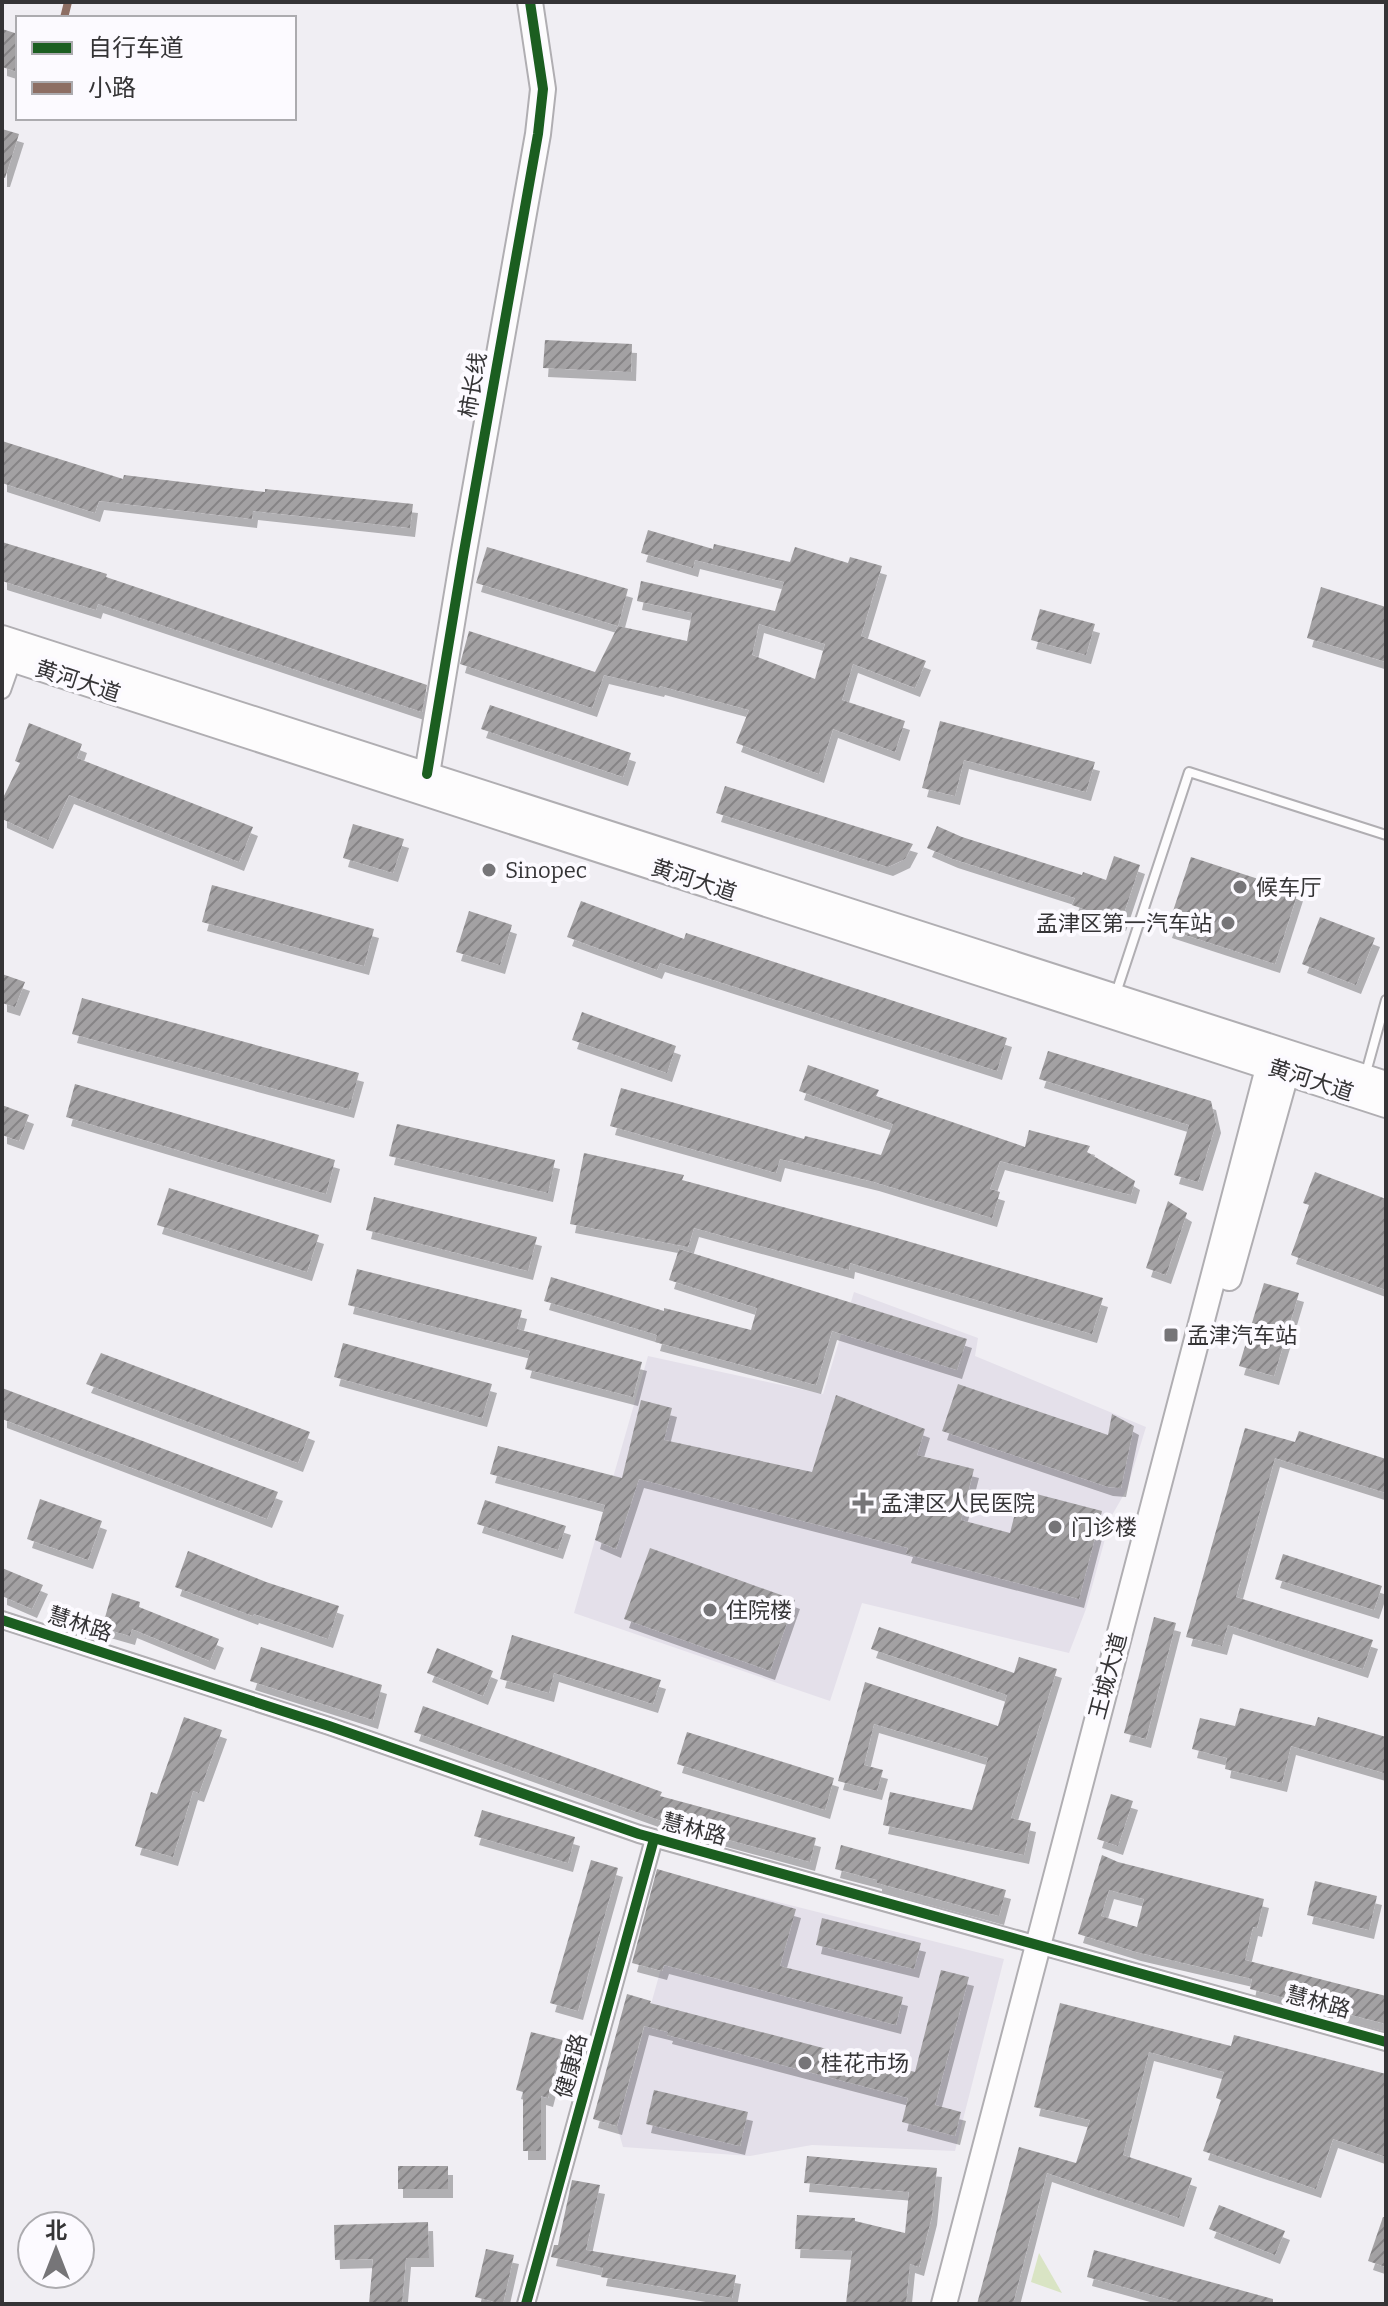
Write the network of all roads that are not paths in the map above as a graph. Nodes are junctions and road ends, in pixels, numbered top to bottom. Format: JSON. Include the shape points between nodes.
{"nodes":[{"id":1,"x":530,"y":2,"type":"edge"},
{"id":2,"x":7,"y":646,"type":"edge"},
{"id":3,"x":2,"y":690,"type":"edge"},
{"id":4,"x":427,"y":774,"type":"junction"},
{"id":5,"x":1386,"y":835,"type":"edge"},
{"id":6,"x":1386,"y":1000,"type":"edge"},
{"id":7,"x":1113,"y":1005,"type":"junction"},
{"id":8,"x":1280,"y":1060,"type":"junction"},
{"id":9,"x":1369,"y":1086,"type":"edge"},
{"id":10,"x":1386,"y":1105,"type":"edge"},
{"id":11,"x":2,"y":1620,"type":"edge"},
{"id":12,"x":654,"y":1839,"type":"junction"},
{"id":13,"x":1044,"y":1947,"type":"junction"},
{"id":14,"x":1386,"y":2042,"type":"edge"},
{"id":15,"x":526,"y":2304,"type":"edge"},
{"id":16,"x":944,"y":2304,"type":"edge"},
{"id":17,"x":957,"y":2304,"type":"edge"}],
"edges":[{"from":1,"to":4,"type":"main road","name":"柿长线","via":[[543,89],[538,134]]},
{"from":2,"to":3,"type":"street"},
{"from":2,"to":4,"type":"main road","name":"黄河大道"},
{"from":2,"to":7,"type":"main road","name":"黄河大道"},
{"from":4,"to":7,"type":"main road","name":"黄河大道"},
{"from":5,"to":7,"type":"lane","via":[[1189,772]]},
{"from":6,"to":9,"type":"lane"},
{"from":7,"to":8,"type":"main road","name":"黄河大道"},
{"from":8,"to":9,"type":"main road","name":"黄河大道"},
{"from":8,"to":13,"type":"main road","name":"王城大道"},
{"from":9,"to":10,"type":"main road","name":"黄河大道"},
{"from":11,"to":12,"type":"street","name":"慧林路"},
{"from":12,"to":13,"type":"street","name":"慧林路"},
{"from":12,"to":15,"type":"street","name":"健康路"},
{"from":13,"to":14,"type":"street","name":"慧林路"},
{"from":13,"to":16,"type":"main road","name":"王城大道"},
{"from":13,"to":17,"type":"main road","name":"王城大道"}]}
